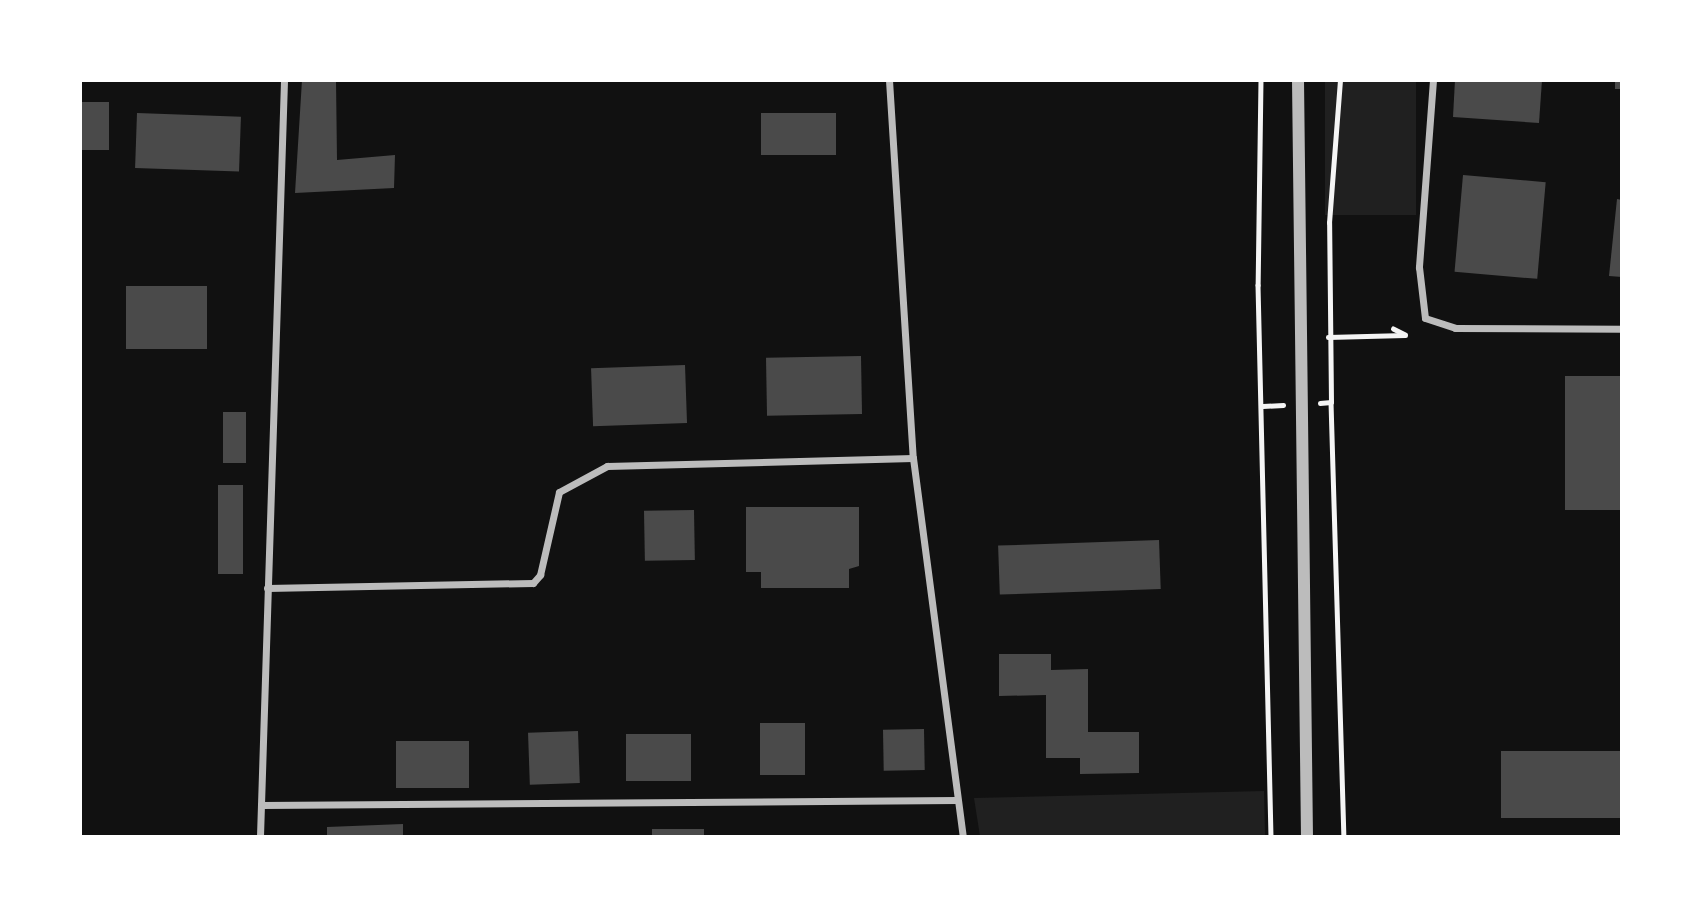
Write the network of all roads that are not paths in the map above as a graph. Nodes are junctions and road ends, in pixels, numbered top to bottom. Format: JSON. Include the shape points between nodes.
{"nodes":[{"id":1,"x":284,"y":80,"type":"edge"},
{"id":2,"x":889,"y":80,"type":"edge"},
{"id":3,"x":1298,"y":80,"type":"edge"},
{"id":4,"x":1433,"y":80,"type":"edge"},
{"id":5,"x":1622,"y":329,"type":"edge"},
{"id":6,"x":913,"y":458,"type":"junction"},
{"id":7,"x":267,"y":588,"type":"junction"},
{"id":8,"x":957,"y":800,"type":"junction"},
{"id":9,"x":261,"y":805,"type":"junction"},
{"id":10,"x":260,"y":836,"type":"edge"},
{"id":11,"x":963,"y":836,"type":"edge"},
{"id":12,"x":1307,"y":836,"type":"edge"}],
"edges":[{"from":1,"to":7,"type":"street"},
{"from":2,"to":6,"type":"street"},
{"from":3,"to":12,"type":"street","via":[[1298,404]]},
{"from":4,"to":5,"type":"street","via":[[1419,267],[1425,317],[1455,328]]},
{"from":6,"to":7,"type":"street","via":[[616,464],[575,478],[556,499],[540,575],[528,584]]},
{"from":6,"to":8,"type":"street"},
{"from":7,"to":9,"type":"street"},
{"from":8,"to":9,"type":"street"},
{"from":8,"to":11,"type":"street"},
{"from":9,"to":10,"type":"street"}]}
